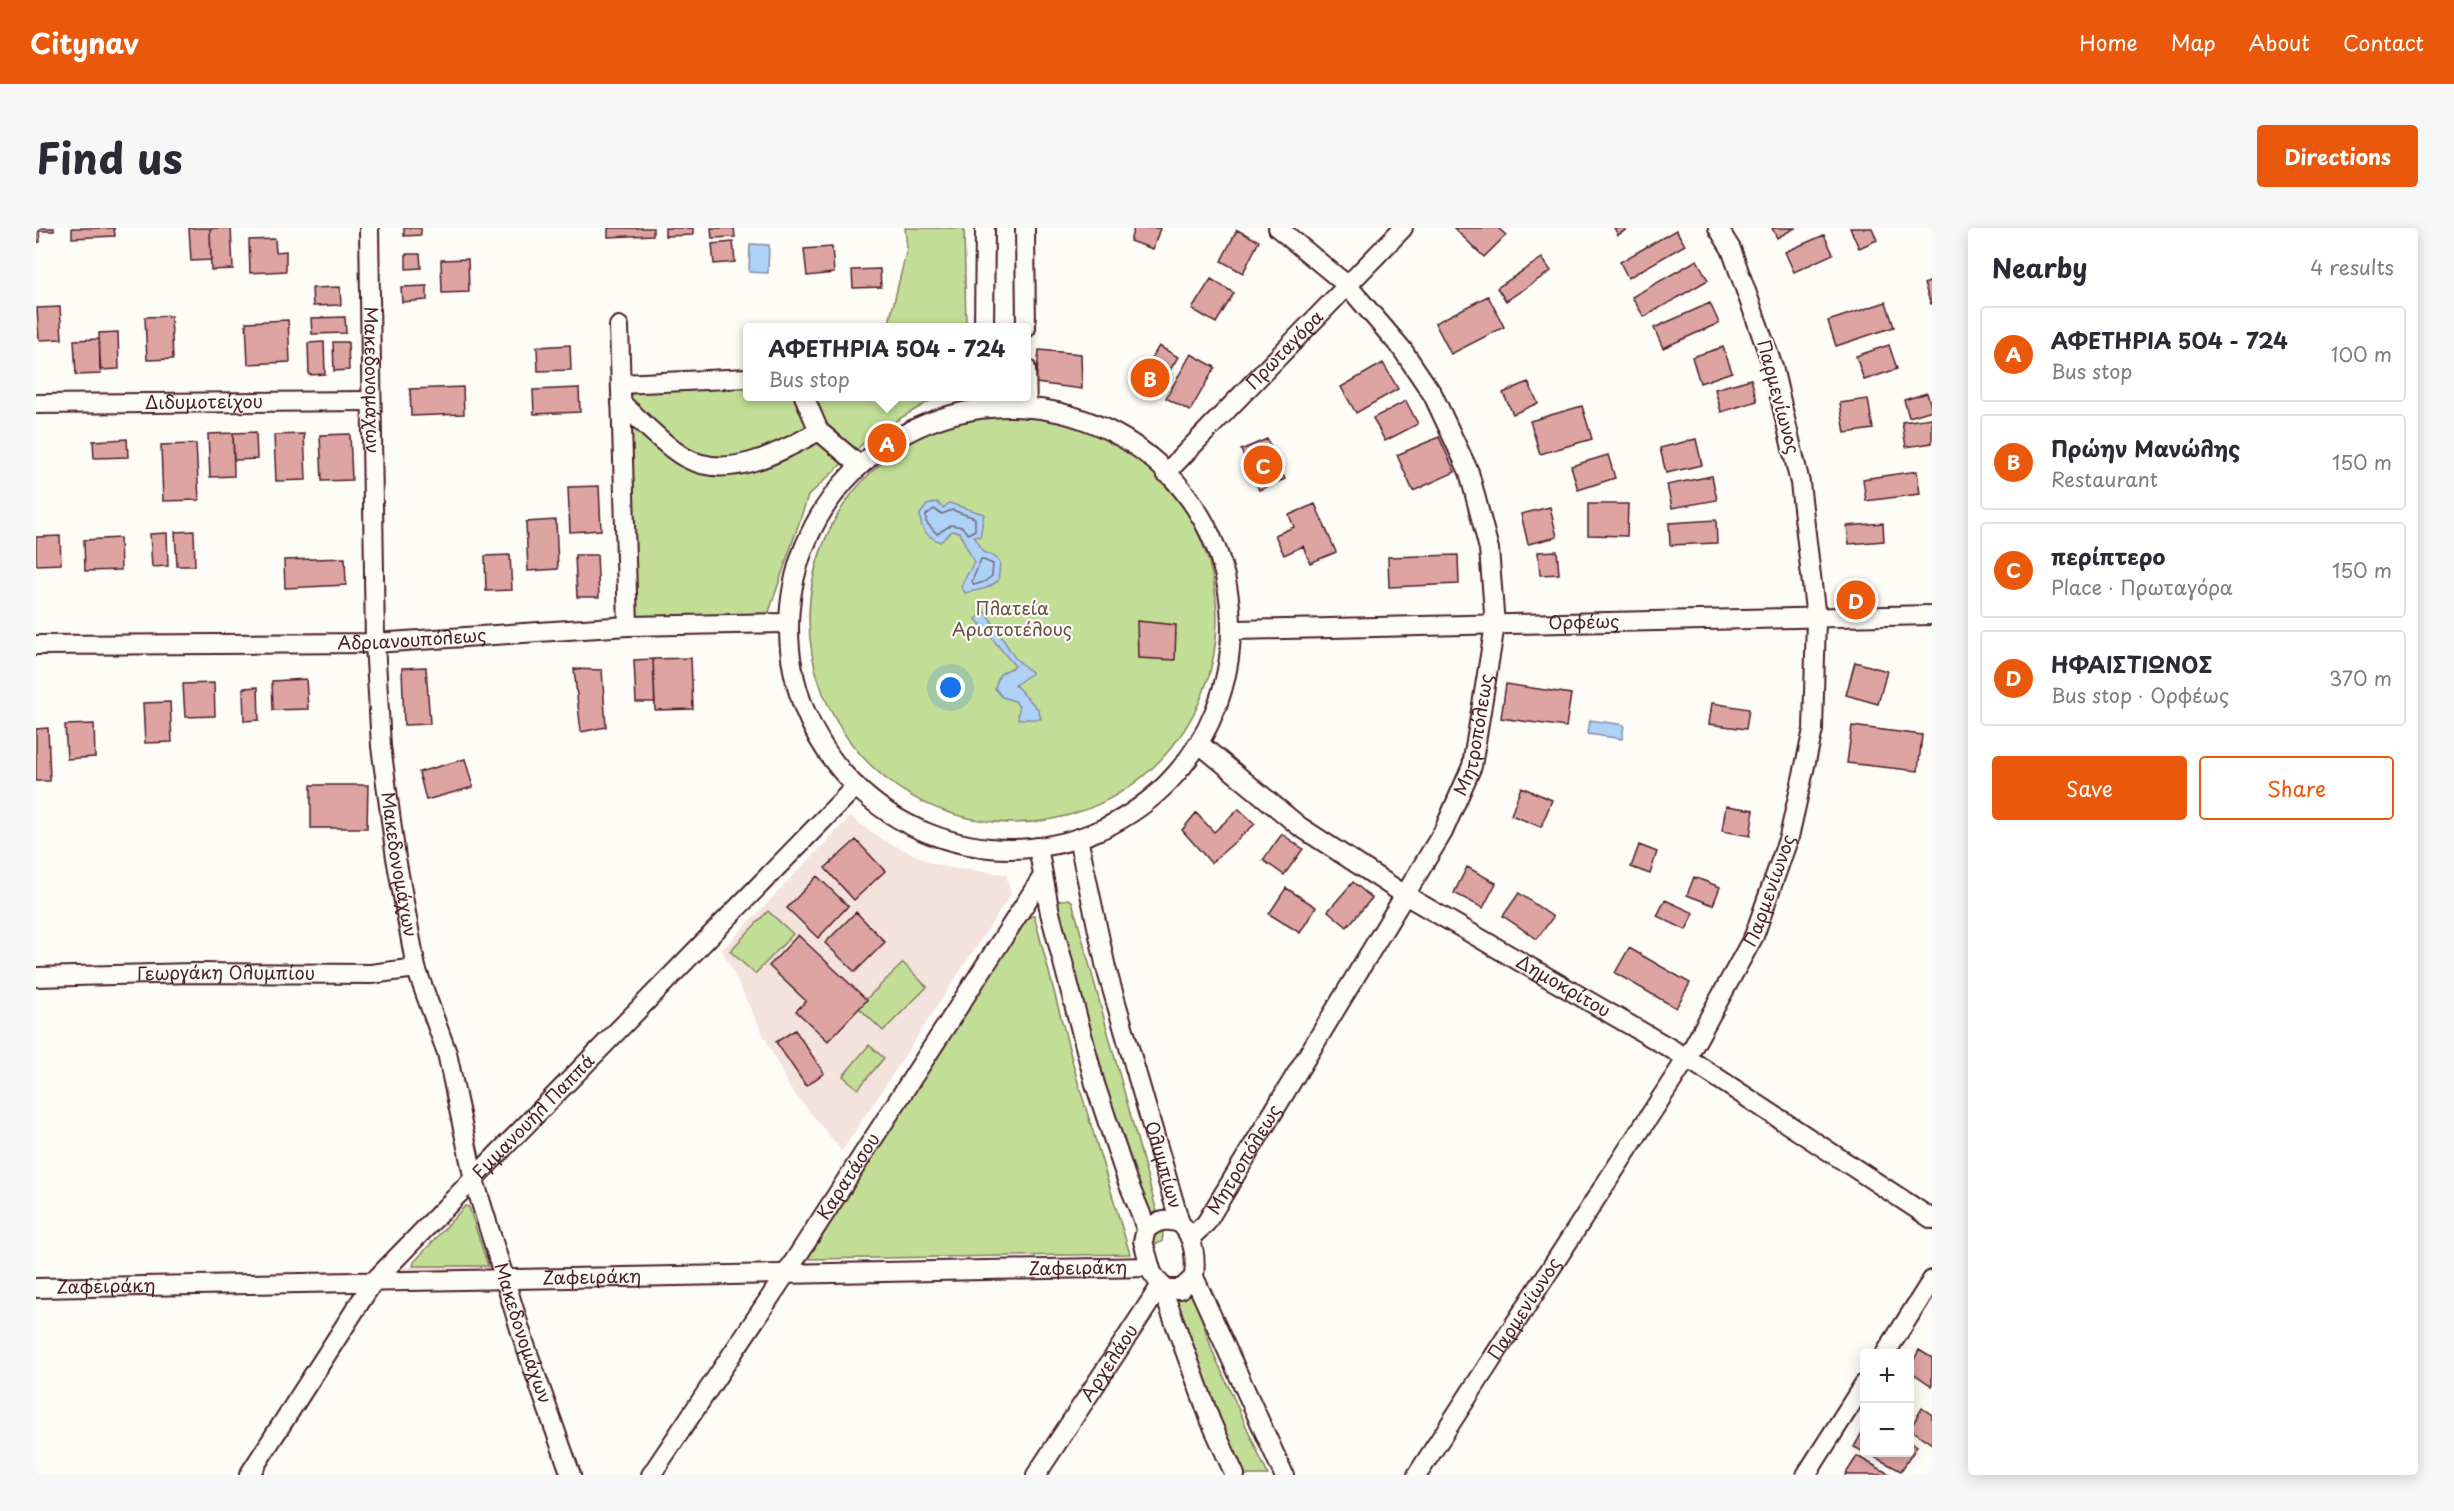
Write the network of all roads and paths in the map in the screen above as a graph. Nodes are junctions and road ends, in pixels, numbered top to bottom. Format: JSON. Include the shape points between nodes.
{"nodes":[{"id":1,"x":369,"y":228,"type":"edge"},
{"id":2,"x":985,"y":228,"type":"edge"},
{"id":3,"x":1025,"y":228,"type":"edge"},
{"id":4,"x":1278,"y":228,"type":"edge"},
{"id":5,"x":1403,"y":228,"type":"edge"},
{"id":6,"x":1718,"y":228,"type":"edge"},
{"id":7,"x":1347,"y":285,"type":"junction"},
{"id":8,"x":984,"y":323,"type":"edge"},
{"id":9,"x":1026,"y":323,"type":"edge"},
{"id":10,"x":619,"y":326,"type":"dead end"},
{"id":11,"x":743,"y":378,"type":"edge"},
{"id":12,"x":621,"y":384,"type":"junction"},
{"id":13,"x":371,"y":401,"type":"junction"},
{"id":14,"x":806,"y":401,"type":"edge"},
{"id":15,"x":983,"y":401,"type":"edge"},
{"id":16,"x":1027,"y":401,"type":"edge"},
{"id":17,"x":621,"y":403,"type":"junction"},
{"id":18,"x":36,"y":404,"type":"edge"},
{"id":19,"x":1027,"y":408,"type":"junction"},
{"id":20,"x":819,"y":431,"type":"junction"},
{"id":21,"x":858,"y":464,"type":"junction"},
{"id":22,"x":1166,"y":473,"type":"junction"},
{"id":23,"x":1932,"y":615,"type":"edge"},
{"id":24,"x":1816,"y":618,"type":"junction"},
{"id":25,"x":787,"y":623,"type":"junction"},
{"id":26,"x":1495,"y":625,"type":"junction"},
{"id":27,"x":628,"y":626,"type":"junction"},
{"id":28,"x":1236,"y":630,"type":"junction"},
{"id":29,"x":375,"y":643,"type":"junction"},
{"id":30,"x":36,"y":645,"type":"edge"},
{"id":31,"x":1202,"y":746,"type":"junction"},
{"id":32,"x":856,"y":786,"type":"junction"},
{"id":33,"x":1078,"y":838,"type":"junction"},
{"id":34,"x":1038,"y":848,"type":"junction"},
{"id":35,"x":1043,"y":876,"type":"junction"},
{"id":36,"x":1405,"y":895,"type":"junction"},
{"id":37,"x":416,"y":968,"type":"junction"},
{"id":38,"x":36,"y":977,"type":"edge"},
{"id":39,"x":1687,"y":1058,"type":"junction"},
{"id":40,"x":474,"y":1180,"type":"junction"},
{"id":41,"x":1932,"y":1219,"type":"edge"},
{"id":42,"x":1146,"y":1230,"type":"junction"},
{"id":43,"x":1185,"y":1231,"type":"junction"},
{"id":44,"x":1150,"y":1267,"type":"junction"},
{"id":45,"x":784,"y":1275,"type":"junction"},
{"id":46,"x":1194,"y":1277,"type":"junction"},
{"id":47,"x":505,"y":1280,"type":"junction"},
{"id":48,"x":1932,"y":1280,"type":"edge"},
{"id":49,"x":373,"y":1282,"type":"junction"},
{"id":50,"x":1161,"y":1285,"type":"junction"},
{"id":51,"x":36,"y":1288,"type":"edge"},
{"id":52,"x":1887,"y":1349,"type":"edge"},
{"id":53,"x":1860,"y":1390,"type":"edge"},
{"id":54,"x":249,"y":1475,"type":"edge"},
{"id":55,"x":571,"y":1475,"type":"edge"},
{"id":56,"x":651,"y":1475,"type":"edge"},
{"id":57,"x":1036,"y":1475,"type":"edge"},
{"id":58,"x":1235,"y":1475,"type":"edge"},
{"id":59,"x":1284,"y":1475,"type":"edge"},
{"id":60,"x":1417,"y":1475,"type":"edge"},
{"id":61,"x":1806,"y":1475,"type":"edge"}],
"edges":[{"from":1,"to":13,"type":"street","name":"Μακεδονομάχων"},
{"from":2,"to":8,"type":"street"},
{"from":3,"to":9,"type":"street"},
{"from":4,"to":7,"type":"street","name":"Μητροπόλεως"},
{"from":5,"to":7,"type":"street","name":"Πρωταγόρα"},
{"from":6,"to":24,"type":"street","name":"Παρμενίωνος","via":[[1731,249],[1773,367],[1800,483]]},
{"from":7,"to":22,"type":"street","name":"Πρωταγόρα"},
{"from":7,"to":26,"type":"street","name":"Μητροπόλεως","via":[[1433,394],[1468,472],[1489,549]]},
{"from":10,"to":12,"type":"street"},
{"from":11,"to":12,"type":"street"},
{"from":12,"to":17,"type":"street"},
{"from":13,"to":18,"type":"street","name":"Διδυμοτείχου"},
{"from":13,"to":29,"type":"street","name":"Μακεδονομάχων"},
{"from":14,"to":20,"type":"street"},
{"from":15,"to":19,"type":"street"},
{"from":15,"to":21,"type":"street","via":[[958,406],[887,443]]},
{"from":16,"to":19,"type":"street"},
{"from":17,"to":20,"type":"street","via":[[683,456],[714,466],[766,459]]},
{"from":17,"to":27,"type":"street"},
{"from":19,"to":22,"type":"street","via":[[1102,430]]},
{"from":20,"to":21,"type":"street"},
{"from":21,"to":25,"type":"street","via":[[840,478],[810,524],[791,578]]},
{"from":22,"to":28,"type":"street","via":[[1199,521],[1222,565]]},
{"from":23,"to":24,"type":"street","name":"Ορφέως"},
{"from":24,"to":26,"type":"street","name":"Ορφέως"},
{"from":24,"to":39,"type":"street","name":"Παρμενίωνος","via":[[1813,730],[1789,837],[1754,936]]},
{"from":25,"to":27,"type":"street","name":"Αδριανουπόλεως"},
{"from":25,"to":32,"type":"street","via":[[793,666],[807,715],[837,764]]},
{"from":26,"to":28,"type":"street","name":"Ορφέως"},
{"from":26,"to":36,"type":"street","name":"Μητροπόλεως","via":[[1472,766],[1443,832]]},
{"from":27,"to":29,"type":"street","name":"Αδριανουπόλεως"},
{"from":28,"to":31,"type":"street","via":[[1235,664],[1229,686]]},
{"from":29,"to":30,"type":"street","name":"Αδριανουπόλεως"},
{"from":29,"to":37,"type":"street","name":"Μακεδονομάχων","via":[[385,785]]},
{"from":31,"to":33,"type":"street","via":[[1166,790],[1122,821]]},
{"from":31,"to":36,"type":"street","name":"Δημοκρίτου","via":[[1299,826]]},
{"from":32,"to":34,"type":"street","via":[[910,824],[962,842]]},
{"from":32,"to":40,"type":"street","name":"Εμμανουήλ Παππά"},
{"from":33,"to":34,"type":"street"},
{"from":33,"to":43,"type":"street","name":"Ολυμπίων","via":[[1106,968]]},
{"from":34,"to":35,"type":"street","name":"Ολυμπίων"},
{"from":35,"to":42,"type":"street","name":"Ολυμπίων","via":[[1095,1084]]},
{"from":35,"to":45,"type":"street","name":"Καρατάσου"},
{"from":36,"to":39,"type":"street","name":"Δημοκρίτου"},
{"from":36,"to":43,"type":"street","name":"Μητροπόλεως","via":[[1206,1223]]},
{"from":37,"to":38,"type":"street","name":"Γεωργάκη Ολυμπίου","via":[[371,975]]},
{"from":37,"to":40,"type":"street","name":"Μακεδονομάχων","via":[[447,1053]]},
{"from":39,"to":41,"type":"street","name":"Δημοκρίτου"},
{"from":39,"to":60,"type":"street","name":"Παρμενίωνος"},
{"from":40,"to":47,"type":"street","name":"Μακεδονομάχων"},
{"from":40,"to":49,"type":"street","name":"Εμμανουήλ Παππά"},
{"from":42,"to":43,"type":"street","via":[[1160,1221],[1172,1220]]},
{"from":42,"to":44,"type":"street","name":"Ολυμπίων","via":[[1143,1241]]},
{"from":43,"to":46,"type":"street","name":"Ολυμπίων","via":[[1194,1253]]},
{"from":44,"to":45,"type":"street","name":"Ζαφειράκη"},
{"from":44,"to":50,"type":"street","name":"Ολυμπίων"},
{"from":45,"to":47,"type":"street","name":"Ζαφειράκη"},
{"from":45,"to":56,"type":"street","name":"Καρατάσου"},
{"from":46,"to":50,"type":"street","via":[[1181,1289]]},
{"from":46,"to":59,"type":"street","name":"Ολυμπίων"},
{"from":47,"to":49,"type":"street","name":"Ζαφειράκη"},
{"from":47,"to":55,"type":"street","name":"Μακεδονομάχων"},
{"from":48,"to":52,"type":"street"},
{"from":49,"to":51,"type":"street","name":"Ζαφειράκη"},
{"from":49,"to":54,"type":"street","name":"Εμμανουήλ Παππά"},
{"from":50,"to":57,"type":"street","name":"Αρχελάου"},
{"from":50,"to":58,"type":"street","name":"Ολυμπίων","via":[[1187,1361]]},
{"from":53,"to":61,"type":"street"}]}
